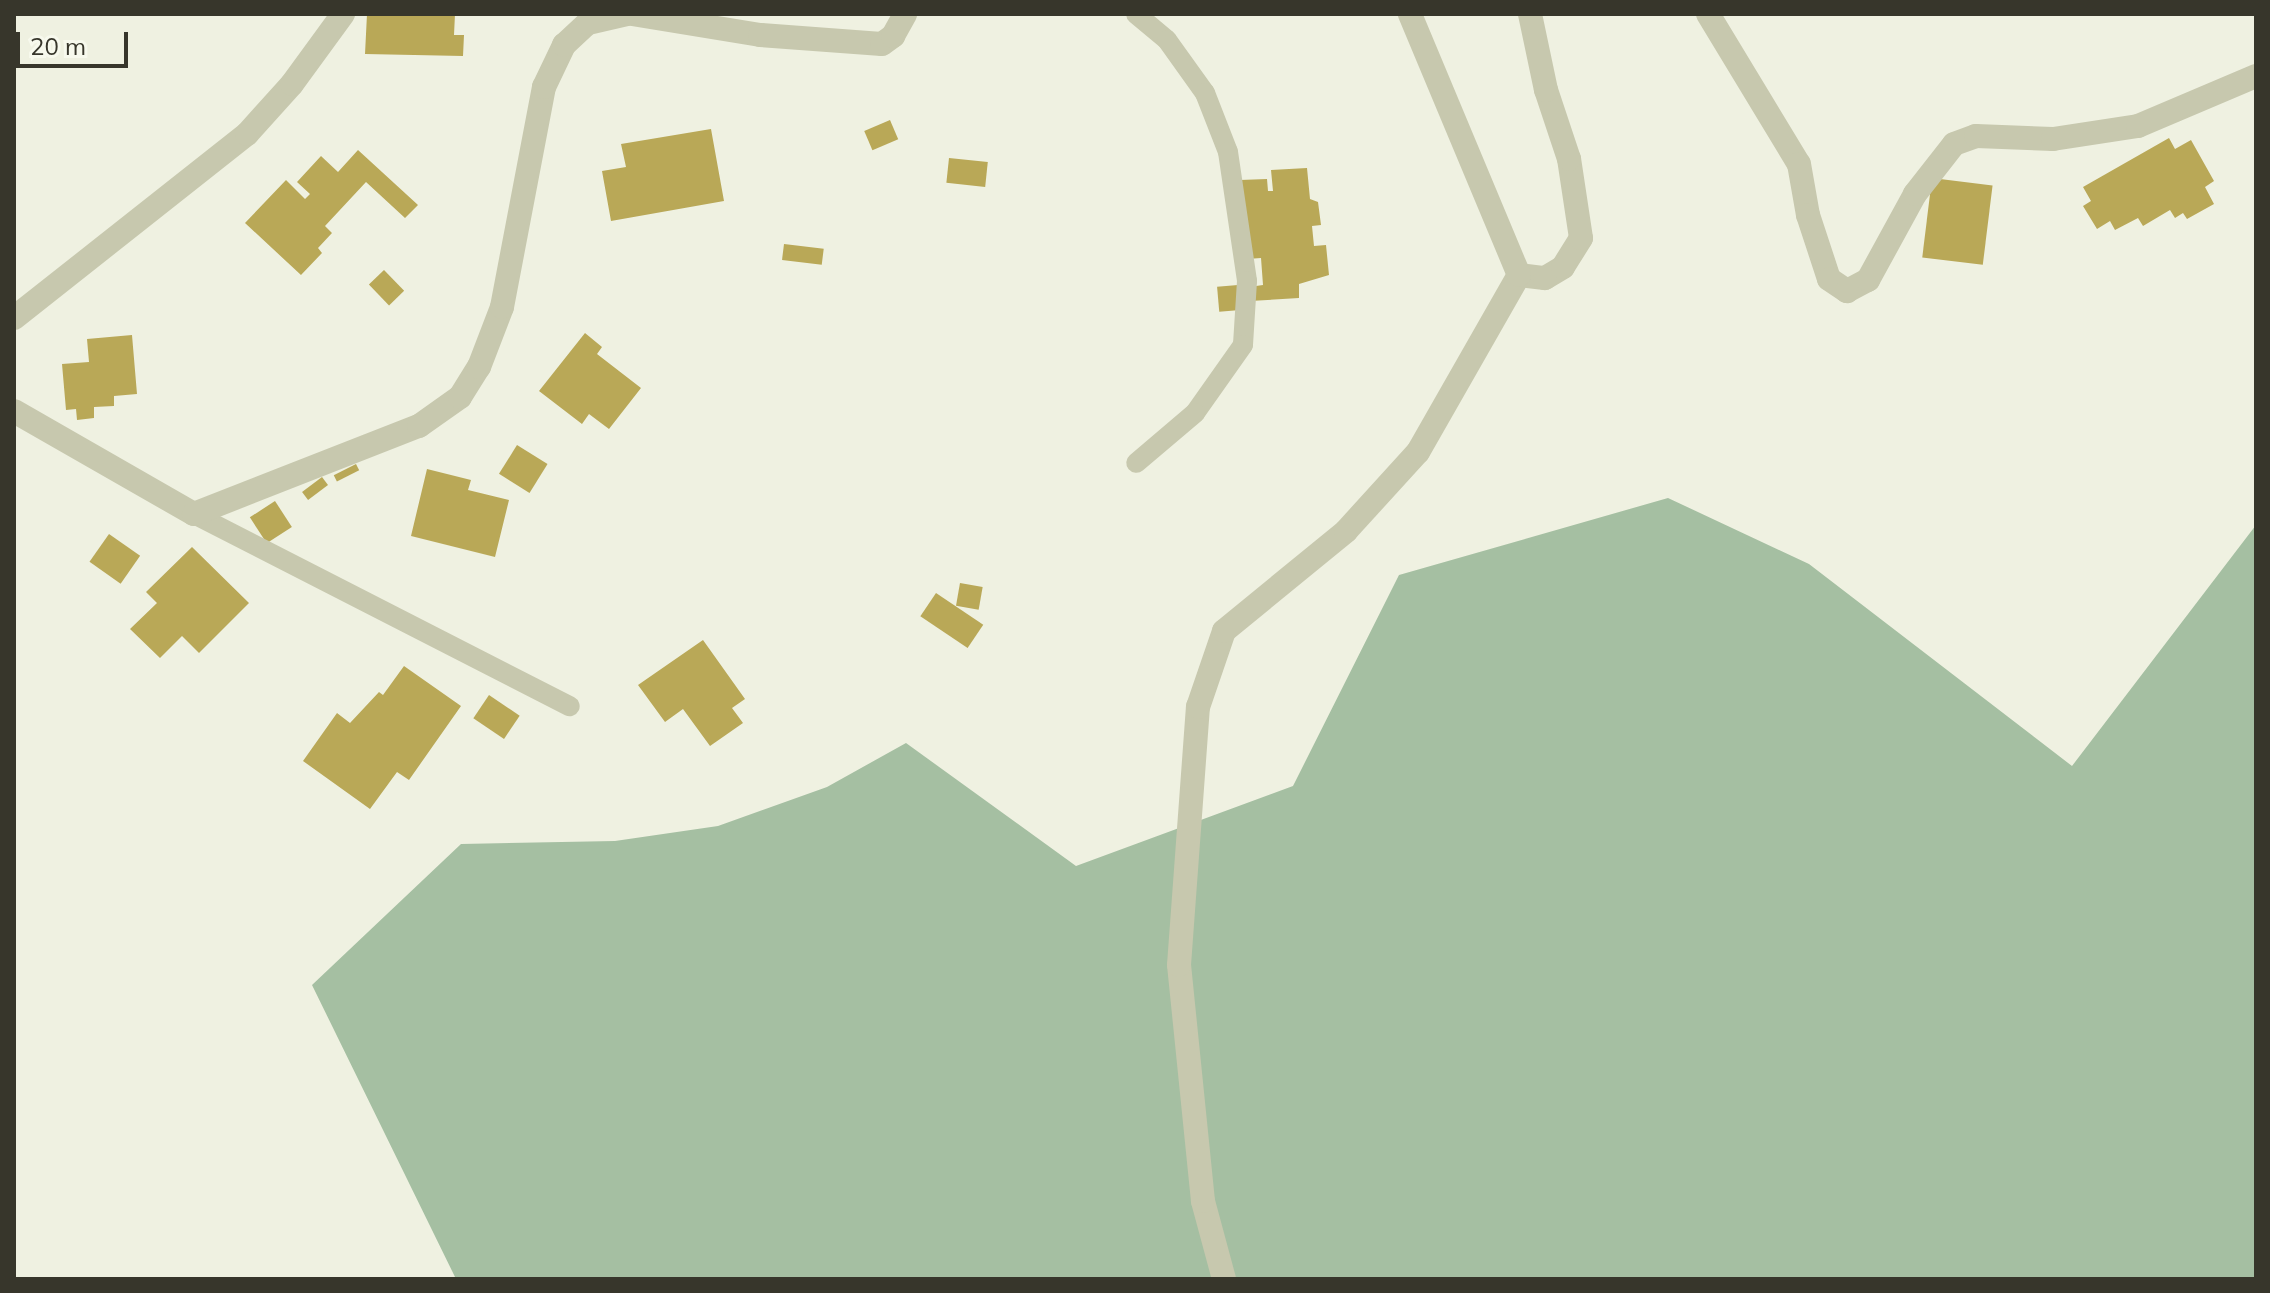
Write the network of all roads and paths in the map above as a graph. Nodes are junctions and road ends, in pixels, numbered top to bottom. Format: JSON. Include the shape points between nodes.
{"nodes":[{"id":1,"x":343,"y":14,"type":"edge"},
{"id":2,"x":630,"y":14,"type":"edge"},
{"id":3,"x":905,"y":14,"type":"edge"},
{"id":4,"x":1136,"y":14,"type":"edge"},
{"id":5,"x":1410,"y":14,"type":"edge"},
{"id":6,"x":1530,"y":14,"type":"edge"},
{"id":7,"x":1708,"y":14,"type":"edge"},
{"id":8,"x":2256,"y":76,"type":"edge"},
{"id":9,"x":1519,"y":275,"type":"junction"},
{"id":10,"x":14,"y":318,"type":"edge"},
{"id":11,"x":14,"y":411,"type":"edge"},
{"id":12,"x":1136,"y":463,"type":"dead end"},
{"id":13,"x":194,"y":514,"type":"junction"},
{"id":14,"x":570,"y":706,"type":"dead end"},
{"id":15,"x":1224,"y":1279,"type":"edge"}],
"edges":[{"from":1,"to":10,"type":"street","via":[[247,134]]},
{"from":2,"to":3,"type":"street","via":[[760,35],[882,44]]},
{"from":2,"to":13,"type":"street","via":[[588,23],[564,45],[544,87],[502,307],[479,367],[460,397],[419,426]]},
{"from":4,"to":12,"type":"lane","via":[[1167,40],[1205,93],[1228,152],[1247,281],[1243,345],[1195,413]]},
{"from":5,"to":9,"type":"street"},
{"from":6,"to":9,"type":"street","via":[[1546,90],[1569,159],[1581,238],[1563,267],[1545,278]]},
{"from":7,"to":8,"type":"street","via":[[1799,164],[1808,215],[1829,279],[1847,291],[1868,280],[1915,194],[1954,144],[1976,136],[2053,139],[2138,126]]},
{"from":9,"to":15,"type":"street","via":[[1418,452],[1346,531],[1224,631],[1198,707],[1179,965],[1203,1201]]},
{"from":11,"to":13,"type":"street"},
{"from":13,"to":14,"type":"lane"}]}
